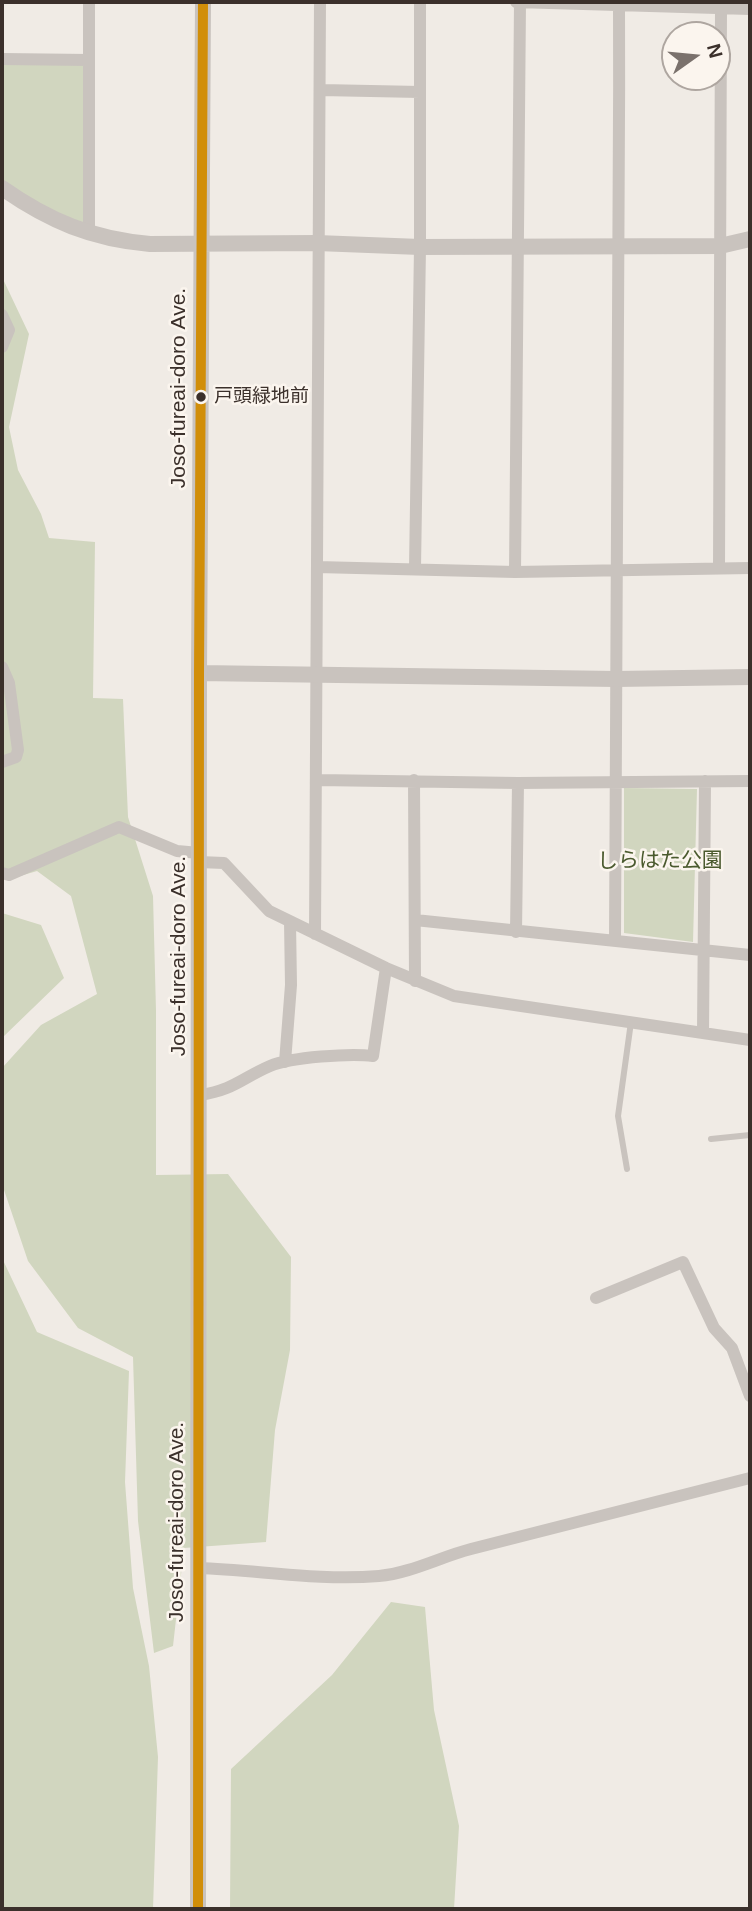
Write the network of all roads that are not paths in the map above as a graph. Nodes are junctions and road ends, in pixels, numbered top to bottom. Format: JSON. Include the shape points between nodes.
{"nodes":[{"id":1,"x":89,"y":2,"type":"edge"},
{"id":2,"x":202,"y":2,"type":"edge"},
{"id":3,"x":320,"y":2,"type":"edge"},
{"id":4,"x":420,"y":2,"type":"edge"},
{"id":5,"x":518,"y":2,"type":"edge"},
{"id":6,"x":619,"y":3,"type":"edge"},
{"id":7,"x":721,"y":8,"type":"junction"},
{"id":8,"x":750,"y":9,"type":"edge"},
{"id":9,"x":2,"y":59,"type":"edge"},
{"id":10,"x":89,"y":60,"type":"junction"},
{"id":11,"x":321,"y":90,"type":"junction"},
{"id":12,"x":420,"y":92,"type":"junction"},
{"id":13,"x":2,"y":188,"type":"edge"},
{"id":14,"x":89,"y":232,"type":"junction"},
{"id":15,"x":750,"y":239,"type":"edge"},
{"id":16,"x":201,"y":242,"type":"junction"},
{"id":17,"x":317,"y":243,"type":"junction"},
{"id":18,"x":519,"y":246,"type":"junction"},
{"id":19,"x":720,"y":246,"type":"junction"},
{"id":20,"x":420,"y":247,"type":"junction"},
{"id":21,"x":620,"y":247,"type":"junction"},
{"id":22,"x":2,"y":315,"type":"edge"},
{"id":23,"x":2,"y":347,"type":"edge"},
{"id":24,"x":317,"y":567,"type":"junction"},
{"id":25,"x":415,"y":568,"type":"junction"},
{"id":26,"x":719,"y":568,"type":"junction"},
{"id":27,"x":750,"y":568,"type":"edge"},
{"id":28,"x":616,"y":569,"type":"junction"},
{"id":29,"x":515,"y":572,"type":"junction"},
{"id":30,"x":2,"y":667,"type":"edge"},
{"id":31,"x":199,"y":673,"type":"junction"},
{"id":32,"x":318,"y":674,"type":"junction"},
{"id":33,"x":750,"y":677,"type":"edge"},
{"id":34,"x":616,"y":679,"type":"junction"},
{"id":35,"x":2,"y":762,"type":"edge"},
{"id":36,"x":318,"y":780,"type":"junction"},
{"id":37,"x":414,"y":780,"type":"junction"},
{"id":38,"x":615,"y":781,"type":"junction"},
{"id":39,"x":705,"y":781,"type":"junction"},
{"id":40,"x":750,"y":781,"type":"edge"},
{"id":41,"x":518,"y":783,"type":"junction"},
{"id":42,"x":199,"y":857,"type":"junction"},
{"id":43,"x":2,"y":873,"type":"edge"},
{"id":44,"x":415,"y":920,"type":"junction"},
{"id":45,"x":290,"y":922,"type":"junction"},
{"id":46,"x":516,"y":932,"type":"junction"},
{"id":47,"x":316,"y":934,"type":"junction"},
{"id":48,"x":615,"y":941,"type":"junction"},
{"id":49,"x":705,"y":950,"type":"junction"},
{"id":50,"x":750,"y":955,"type":"edge"},
{"id":51,"x":386,"y":968,"type":"junction"},
{"id":52,"x":415,"y":981,"type":"junction"},
{"id":53,"x":631,"y":1022,"type":"junction"},
{"id":54,"x":703,"y":1033,"type":"junction"},
{"id":55,"x":750,"y":1040,"type":"edge"},
{"id":56,"x":285,"y":1062,"type":"junction"},
{"id":57,"x":200,"y":1095,"type":"junction"},
{"id":58,"x":750,"y":1135,"type":"edge"},
{"id":59,"x":711,"y":1139,"type":"dead end"},
{"id":60,"x":627,"y":1169,"type":"dead end"},
{"id":61,"x":596,"y":1298,"type":"dead end"},
{"id":62,"x":746,"y":1374,"type":"edge"},
{"id":63,"x":750,"y":1396,"type":"edge"},
{"id":64,"x":750,"y":1478,"type":"edge"},
{"id":65,"x":198,"y":1569,"type":"junction"},
{"id":66,"x":198,"y":1909,"type":"edge"}],
"edges":[{"from":1,"to":10,"type":"street"},
{"from":2,"to":16,"type":"street","name":"Joso-fureai-doro Ave."},
{"from":3,"to":11,"type":"street"},
{"from":4,"to":12,"type":"street"},
{"from":5,"to":6,"type":"street"},
{"from":5,"to":18,"type":"street"},
{"from":6,"to":7,"type":"street"},
{"from":6,"to":21,"type":"street"},
{"from":7,"to":8,"type":"street"},
{"from":7,"to":19,"type":"street"},
{"from":9,"to":10,"type":"street"},
{"from":10,"to":14,"type":"street"},
{"from":11,"to":12,"type":"street"},
{"from":11,"to":17,"type":"street"},
{"from":12,"to":20,"type":"street"},
{"from":13,"to":14,"type":"street","via":[[65,225]]},
{"from":14,"to":16,"type":"street","via":[[150,244]]},
{"from":15,"to":19,"type":"street"},
{"from":16,"to":17,"type":"street"},
{"from":16,"to":31,"type":"street","name":"Joso-fureai-doro Ave."},
{"from":17,"to":20,"type":"street"},
{"from":17,"to":24,"type":"street"},
{"from":18,"to":20,"type":"street"},
{"from":18,"to":21,"type":"street"},
{"from":18,"to":29,"type":"street"},
{"from":19,"to":21,"type":"street"},
{"from":19,"to":26,"type":"street"},
{"from":20,"to":25,"type":"street"},
{"from":21,"to":28,"type":"street"},
{"from":22,"to":23,"type":"street","via":[[9,330]]},
{"from":24,"to":25,"type":"street"},
{"from":24,"to":32,"type":"street"},
{"from":25,"to":29,"type":"street"},
{"from":26,"to":27,"type":"street"},
{"from":26,"to":28,"type":"street"},
{"from":28,"to":29,"type":"street"},
{"from":28,"to":34,"type":"street"},
{"from":30,"to":35,"type":"street","via":[[9,683],[18,750],[16,757]]},
{"from":31,"to":32,"type":"street"},
{"from":31,"to":42,"type":"street","name":"Joso-fureai-doro Ave."},
{"from":32,"to":34,"type":"street"},
{"from":32,"to":36,"type":"street"},
{"from":33,"to":34,"type":"street"},
{"from":34,"to":38,"type":"street"},
{"from":36,"to":37,"type":"street"},
{"from":36,"to":47,"type":"street"},
{"from":37,"to":41,"type":"street"},
{"from":37,"to":44,"type":"street"},
{"from":38,"to":39,"type":"street"},
{"from":38,"to":41,"type":"street"},
{"from":38,"to":48,"type":"street"},
{"from":39,"to":40,"type":"street"},
{"from":39,"to":49,"type":"street"},
{"from":41,"to":46,"type":"street"},
{"from":42,"to":43,"type":"street","via":[[119,828],[9,875]]},
{"from":42,"to":45,"type":"street","via":[[224,863],[269,911]]},
{"from":42,"to":57,"type":"street","name":"Joso-fureai-doro Ave."},
{"from":44,"to":46,"type":"street"},
{"from":44,"to":52,"type":"street"},
{"from":45,"to":47,"type":"street"},
{"from":45,"to":56,"type":"street","via":[[292,985]]},
{"from":46,"to":48,"type":"street"},
{"from":47,"to":51,"type":"street"},
{"from":48,"to":49,"type":"street"},
{"from":49,"to":50,"type":"street"},
{"from":49,"to":54,"type":"street"},
{"from":51,"to":52,"type":"street"},
{"from":51,"to":56,"type":"street","via":[[373,1056]]},
{"from":52,"to":53,"type":"street","via":[[454,996]]},
{"from":53,"to":54,"type":"street"},
{"from":53,"to":60,"type":"lane","via":[[618,1116]]},
{"from":54,"to":55,"type":"street"},
{"from":56,"to":57,"type":"street","via":[[231,1088]]},
{"from":57,"to":65,"type":"street","name":"Joso-fureai-doro Ave."},
{"from":58,"to":59,"type":"lane"},
{"from":61,"to":62,"type":"street","via":[[682,1262],[714,1328]]},
{"from":62,"to":63,"type":"street"},
{"from":64,"to":65,"type":"street","via":[[450,1554],[382,1576]]},
{"from":65,"to":66,"type":"street","name":"Joso-fureai-doro Ave."}]}
